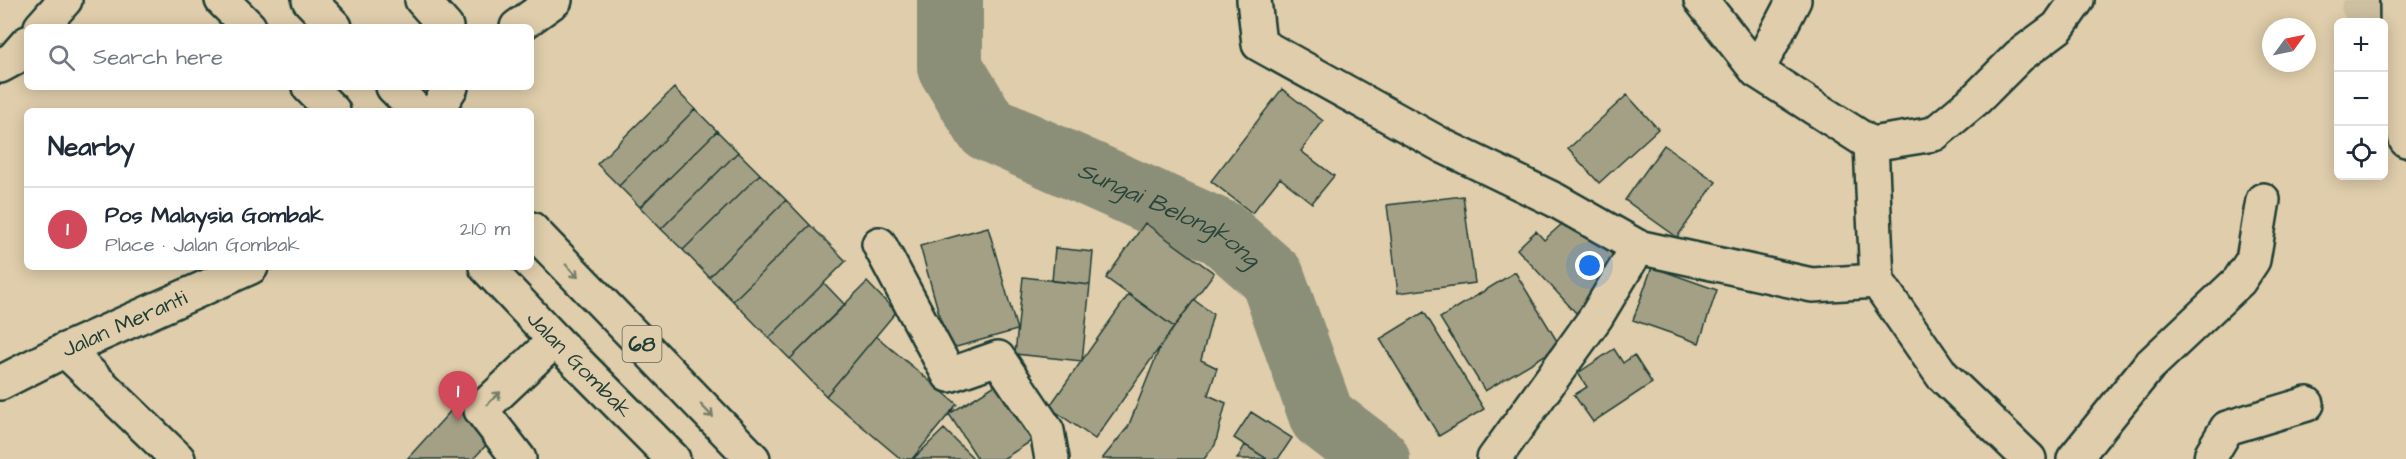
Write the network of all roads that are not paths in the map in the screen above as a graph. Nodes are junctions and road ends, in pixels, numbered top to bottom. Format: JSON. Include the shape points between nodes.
{"nodes":[{"id":1,"x":65,"y":0,"type":"edge"},
{"id":2,"x":222,"y":0,"type":"edge"},
{"id":3,"x":309,"y":0,"type":"edge"},
{"id":4,"x":422,"y":0,"type":"edge"},
{"id":5,"x":555,"y":0,"type":"edge"},
{"id":6,"x":1254,"y":0,"type":"edge"},
{"id":7,"x":1701,"y":0,"type":"edge"},
{"id":8,"x":1794,"y":0,"type":"edge"},
{"id":9,"x":2077,"y":0,"type":"edge"},
{"id":10,"x":2397,"y":0,"type":"edge"},
{"id":11,"x":44,"y":24,"type":"edge"},
{"id":12,"x":246,"y":24,"type":"edge"},
{"id":13,"x":332,"y":24,"type":"edge"},
{"id":14,"x":443,"y":24,"type":"edge"},
{"id":15,"x":521,"y":24,"type":"edge"},
{"id":16,"x":24,"y":46,"type":"edge"},
{"id":17,"x":0,"y":66,"type":"edge"},
{"id":18,"x":1757,"y":71,"type":"junction"},
{"id":19,"x":312,"y":90,"type":"edge"},
{"id":20,"x":396,"y":90,"type":"edge"},
{"id":21,"x":449,"y":90,"type":"edge"},
{"id":22,"x":330,"y":108,"type":"edge"},
{"id":23,"x":414,"y":108,"type":"edge"},
{"id":24,"x":438,"y":108,"type":"edge"},
{"id":25,"x":2406,"y":140,"type":"edge"},
{"id":26,"x":1871,"y":144,"type":"junction"},
{"id":27,"x":2263,"y":200,"type":"dead end"},
{"id":28,"x":534,"y":232,"type":"edge"},
{"id":29,"x":879,"y":244,"type":"dead end"},
{"id":30,"x":1638,"y":247,"type":"junction"},
{"id":31,"x":244,"y":270,"type":"edge"},
{"id":32,"x":489,"y":270,"type":"edge"},
{"id":33,"x":1877,"y":282,"type":"junction"},
{"id":34,"x":555,"y":340,"type":"junction"},
{"id":35,"x":65,"y":350,"type":"junction"},
{"id":36,"x":0,"y":383,"type":"edge"},
{"id":37,"x":2307,"y":404,"type":"dead end"},
{"id":38,"x":178,"y":459,"type":"edge"},
{"id":39,"x":519,"y":459,"type":"edge"},
{"id":40,"x":673,"y":459,"type":"edge"},
{"id":41,"x":753,"y":459,"type":"edge"},
{"id":42,"x":1052,"y":459,"type":"edge"},
{"id":43,"x":1494,"y":459,"type":"edge"},
{"id":44,"x":2029,"y":459,"type":"edge"},
{"id":45,"x":2074,"y":459,"type":"edge"},
{"id":46,"x":2211,"y":459,"type":"edge"}],
"edges":[{"from":1,"to":11,"type":"street"},
{"from":2,"to":12,"type":"street"},
{"from":3,"to":13,"type":"street"},
{"from":4,"to":14,"type":"street"},
{"from":5,"to":15,"type":"street"},
{"from":6,"to":30,"type":"street","via":[[1259,44]]},
{"from":7,"to":18,"type":"street"},
{"from":8,"to":18,"type":"street"},
{"from":9,"to":26,"type":"street","via":[[2058,27],[2019,56],[1934,134]]},
{"from":10,"to":25,"type":"street","via":[[2398,103]]},
{"from":16,"to":17,"type":"street"},
{"from":18,"to":26,"type":"street"},
{"from":19,"to":22,"type":"street"},
{"from":20,"to":23,"type":"street"},
{"from":21,"to":24,"type":"street"},
{"from":26,"to":33,"type":"street"},
{"from":27,"to":45,"type":"street","via":[[2253,260],[2239,281],[2148,367]]},
{"from":28,"to":41,"type":"street","number":"68","one_way":true},
{"from":29,"to":42,"type":"street","via":[[949,375],[998,358],[1047,431]]},
{"from":30,"to":33,"type":"street","via":[[1812,285]]},
{"from":30,"to":43,"type":"street","via":[[1596,317]]},
{"from":31,"to":35,"type":"street","name":"Jalan Meranti"},
{"from":32,"to":34,"type":"street","name":"Jalan Gombak","number":"68"},
{"from":33,"to":44,"type":"street","via":[[1942,375]]},
{"from":39,"to":34,"type":"street","one_way":true,"via":[[481,410]]},
{"from":34,"to":40,"type":"street","name":"Jalan Gombak","number":"68"},
{"from":35,"to":36,"type":"street","name":"Jalan Meranti"},
{"from":35,"to":38,"type":"street"},
{"from":37,"to":46,"type":"street","via":[[2226,428]]}]}
